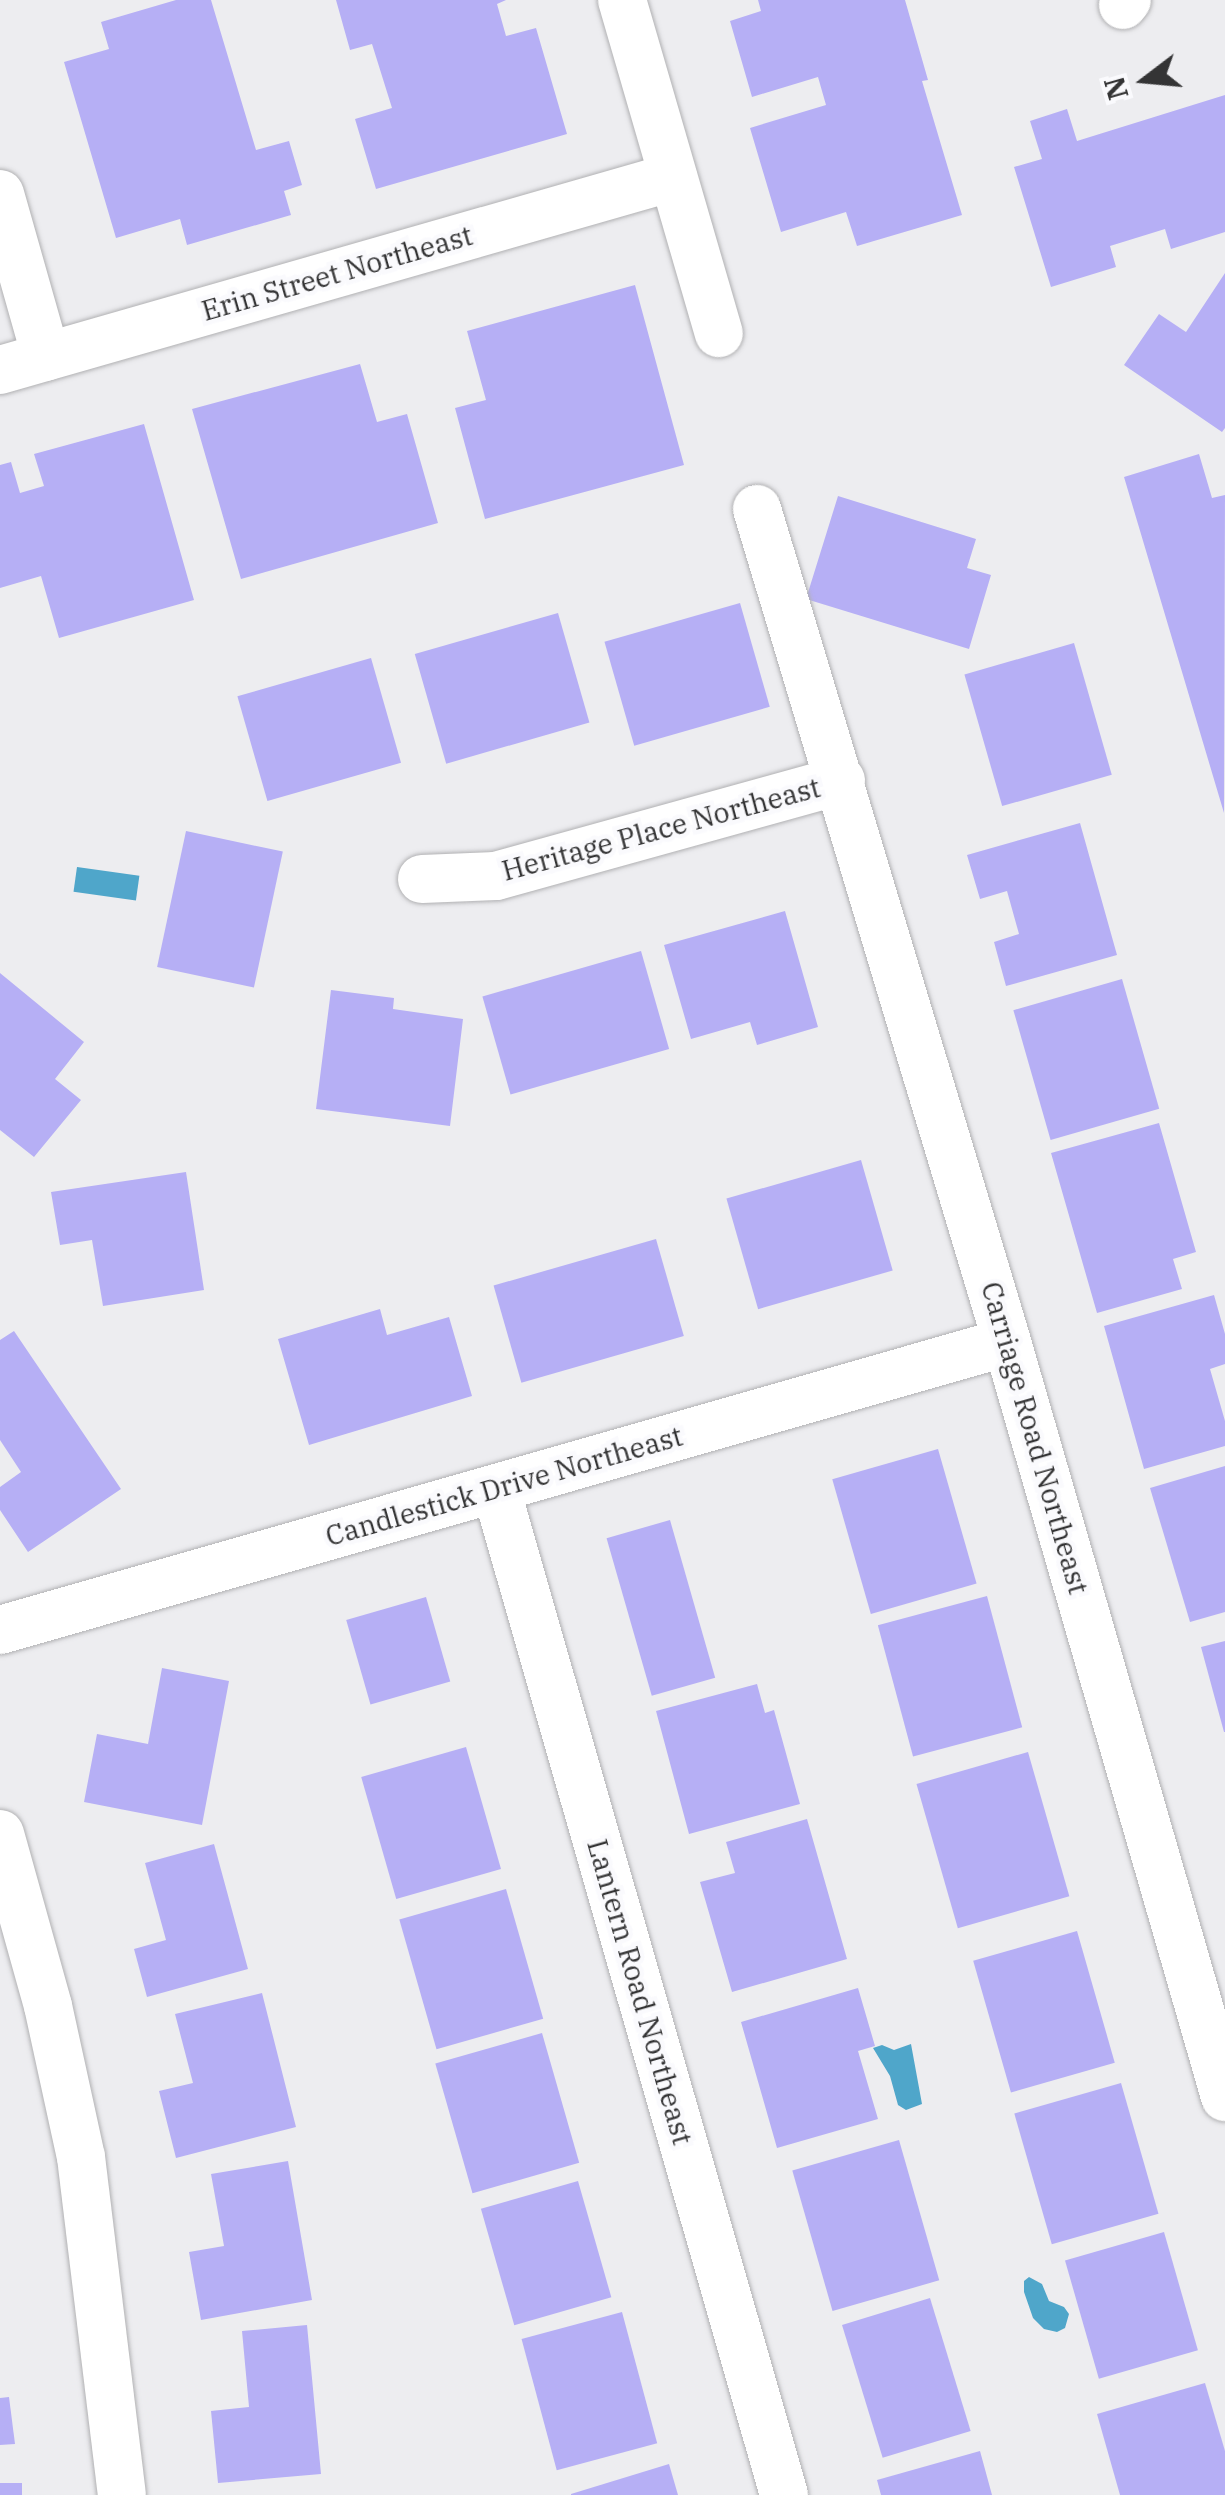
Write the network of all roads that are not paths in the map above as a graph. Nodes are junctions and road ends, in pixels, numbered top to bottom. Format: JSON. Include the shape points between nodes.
{"nodes":[{"id":1,"x":622,"y":0,"type":"edge"},
{"id":2,"x":673,"y":177,"type":"junction"},
{"id":3,"x":0,"y":194,"type":"edge"},
{"id":4,"x":718,"y":332,"type":"dead end"},
{"id":5,"x":46,"y":357,"type":"junction"},
{"id":6,"x":0,"y":370,"type":"edge"},
{"id":7,"x":757,"y":509,"type":"dead end"},
{"id":8,"x":841,"y":780,"type":"junction"},
{"id":9,"x":422,"y":879,"type":"dead end"},
{"id":10,"x":1007,"y":1342,"type":"junction"},
{"id":11,"x":496,"y":1489,"type":"junction"},
{"id":12,"x":0,"y":1630,"type":"edge"},
{"id":13,"x":0,"y":1834,"type":"edge"},
{"id":14,"x":1225,"y":2097,"type":"edge"},
{"id":15,"x":122,"y":2495,"type":"edge"},
{"id":16,"x":784,"y":2495,"type":"edge"}],
"edges":[{"from":1,"to":2,"type":"street"},
{"from":2,"to":4,"type":"street"},
{"from":2,"to":5,"type":"street","name":"Erin Street Northeast"},
{"from":3,"to":5,"type":"street"},
{"from":5,"to":6,"type":"street","name":"Erin Street Northeast"},
{"from":7,"to":8,"type":"street","name":"Carriage Road Northeast"},
{"from":8,"to":9,"type":"street","name":"Heritage Place Northeast","via":[[496,876]]},
{"from":8,"to":10,"type":"street","name":"Carriage Road Northeast"},
{"from":10,"to":11,"type":"street","name":"Candlestick Drive Northeast"},
{"from":10,"to":14,"type":"street","name":"Carriage Road Northeast"},
{"from":11,"to":12,"type":"street","name":"Candlestick Drive Northeast"},
{"from":11,"to":16,"type":"street","name":"Lantern Road Northeast"},
{"from":13,"to":15,"type":"street","via":[[81,2157]]}]}
